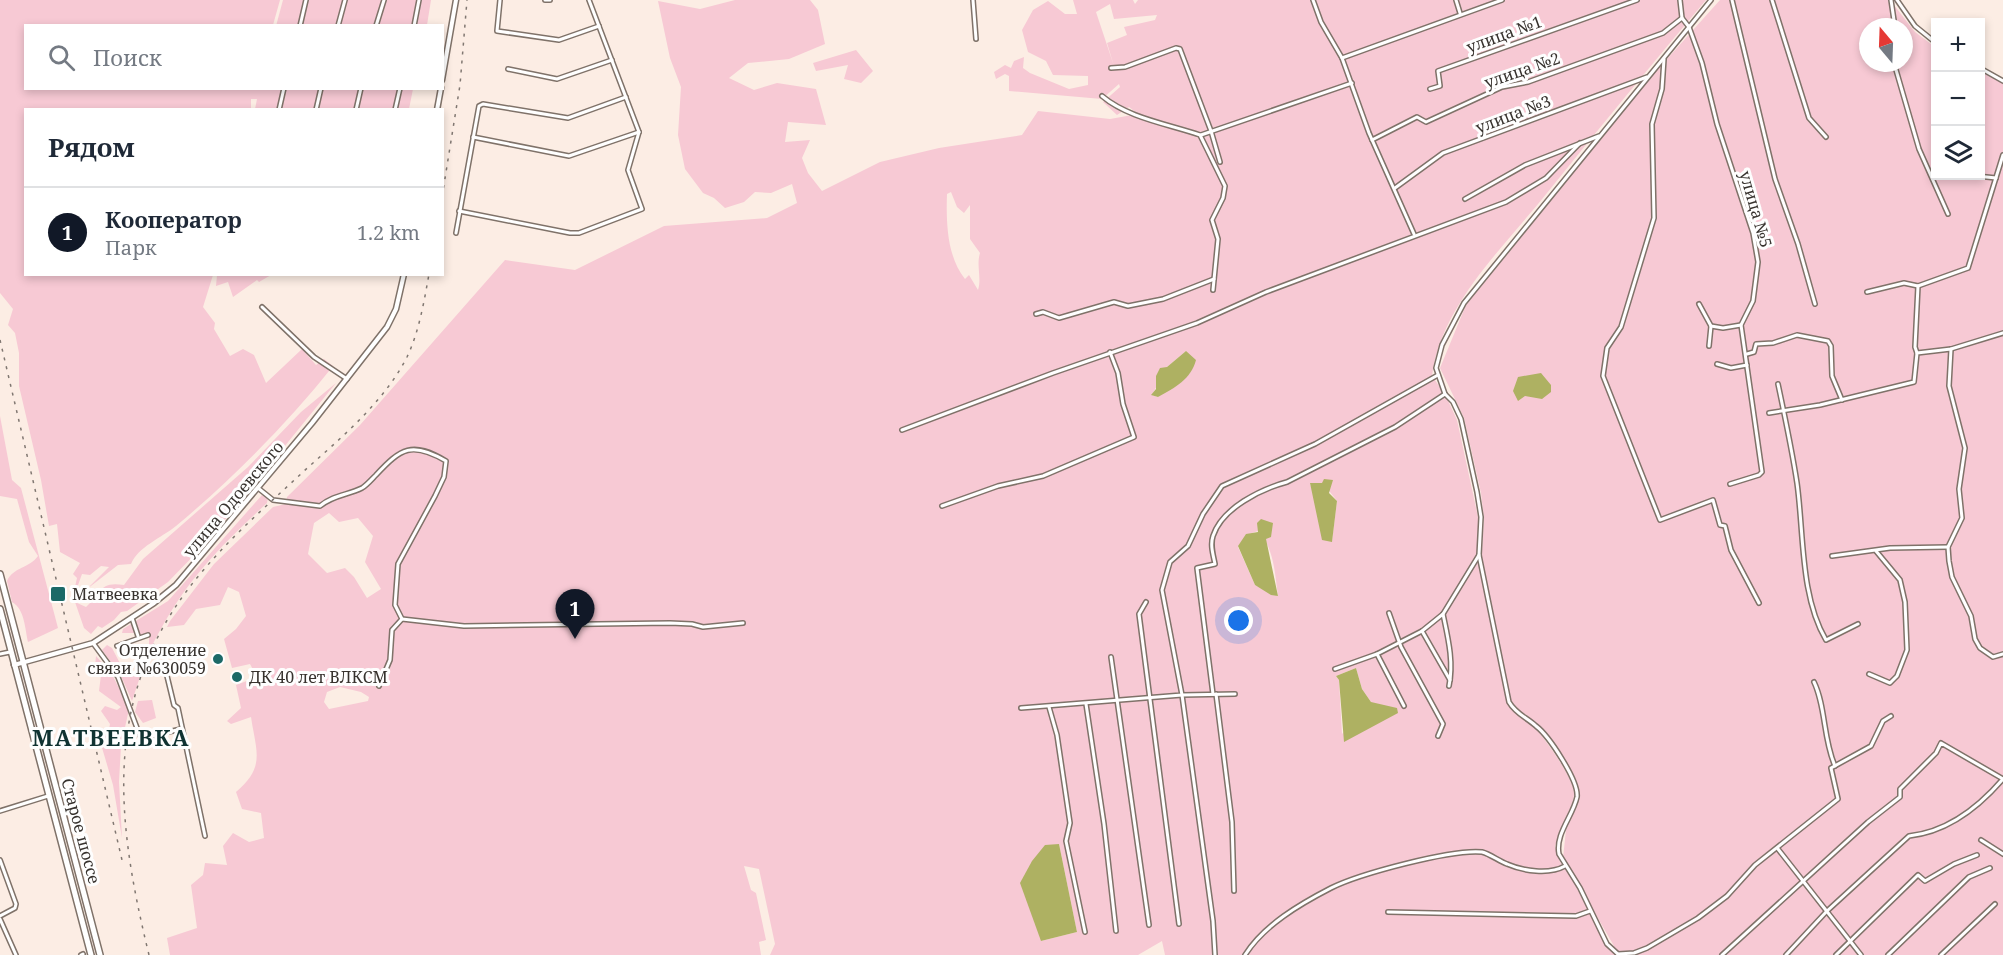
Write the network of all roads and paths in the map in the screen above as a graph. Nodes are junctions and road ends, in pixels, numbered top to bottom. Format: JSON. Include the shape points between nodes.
{"nodes":[{"id":1,"x":306,"y":0,"type":"edge"},
{"id":2,"x":345,"y":0,"type":"edge"},
{"id":3,"x":384,"y":0,"type":"edge"},
{"id":4,"x":419,"y":0,"type":"edge"},
{"id":5,"x":456,"y":0,"type":"edge"},
{"id":6,"x":500,"y":0,"type":"edge"},
{"id":7,"x":545,"y":0,"type":"edge"},
{"id":8,"x":550,"y":0,"type":"edge"},
{"id":9,"x":589,"y":0,"type":"edge"},
{"id":10,"x":974,"y":0,"type":"edge"},
{"id":11,"x":1313,"y":0,"type":"edge"},
{"id":12,"x":1456,"y":0,"type":"edge"},
{"id":13,"x":1502,"y":0,"type":"edge"},
{"id":14,"x":1637,"y":0,"type":"edge"},
{"id":15,"x":1680,"y":0,"type":"edge"},
{"id":16,"x":1711,"y":0,"type":"edge"},
{"id":17,"x":1732,"y":0,"type":"edge"},
{"id":18,"x":1772,"y":0,"type":"edge"},
{"id":19,"x":1891,"y":0,"type":"edge"},
{"id":20,"x":1897,"y":0,"type":"edge"},
{"id":21,"x":1460,"y":13,"type":"junction"},
{"id":22,"x":1682,"y":18,"type":"junction"},
{"id":23,"x":1893,"y":18,"type":"edge"},
{"id":24,"x":300,"y":24,"type":"edge"},
{"id":25,"x":339,"y":24,"type":"edge"},
{"id":26,"x":377,"y":24,"type":"edge"},
{"id":27,"x":414,"y":24,"type":"edge"},
{"id":28,"x":599,"y":26,"type":"junction"},
{"id":29,"x":1689,"y":27,"type":"junction"},
{"id":30,"x":444,"y":38,"type":"edge"},
{"id":31,"x":449,"y":39,"type":"junction"},
{"id":32,"x":976,"y":39,"type":"dead end"},
{"id":33,"x":1931,"y":40,"type":"edge"},
{"id":34,"x":1664,"y":57,"type":"junction"},
{"id":35,"x":1342,"y":58,"type":"junction"},
{"id":36,"x":612,"y":60,"type":"junction"},
{"id":37,"x":1111,"y":68,"type":"dead end"},
{"id":38,"x":444,"y":69,"type":"edge"},
{"id":39,"x":508,"y":69,"type":"dead end"},
{"id":40,"x":1985,"y":71,"type":"edge"},
{"id":41,"x":1897,"y":72,"type":"edge"},
{"id":42,"x":1648,"y":76,"type":"junction"},
{"id":43,"x":2003,"y":81,"type":"edge"},
{"id":44,"x":1352,"y":83,"type":"junction"},
{"id":45,"x":1430,"y":89,"type":"dead end"},
{"id":46,"x":284,"y":90,"type":"edge"},
{"id":47,"x":321,"y":90,"type":"edge"},
{"id":48,"x":361,"y":90,"type":"edge"},
{"id":49,"x":400,"y":90,"type":"edge"},
{"id":50,"x":441,"y":90,"type":"edge"},
{"id":51,"x":1102,"y":96,"type":"dead end"},
{"id":52,"x":626,"y":97,"type":"junction"},
{"id":53,"x":279,"y":108,"type":"edge"},
{"id":54,"x":316,"y":108,"type":"edge"},
{"id":55,"x":356,"y":108,"type":"edge"},
{"id":56,"x":395,"y":108,"type":"edge"},
{"id":57,"x":437,"y":108,"type":"edge"},
{"id":58,"x":1211,"y":130,"type":"junction"},
{"id":59,"x":639,"y":132,"type":"junction"},
{"id":60,"x":1200,"y":135,"type":"junction"},
{"id":61,"x":1600,"y":135,"type":"junction"},
{"id":62,"x":473,"y":137,"type":"junction"},
{"id":63,"x":1826,"y":137,"type":"dead end"},
{"id":64,"x":1372,"y":140,"type":"junction"},
{"id":65,"x":1580,"y":143,"type":"junction"},
{"id":66,"x":2003,"y":155,"type":"edge"},
{"id":67,"x":1220,"y":162,"type":"dead end"},
{"id":68,"x":1985,"y":177,"type":"edge"},
{"id":69,"x":1996,"y":178,"type":"junction"},
{"id":70,"x":1395,"y":188,"type":"junction"},
{"id":71,"x":1465,"y":199,"type":"dead end"},
{"id":72,"x":459,"y":211,"type":"junction"},
{"id":73,"x":1948,"y":214,"type":"dead end"},
{"id":74,"x":456,"y":233,"type":"dead end"},
{"id":75,"x":1414,"y":234,"type":"junction"},
{"id":76,"x":404,"y":276,"type":"edge"},
{"id":77,"x":1214,"y":279,"type":"junction"},
{"id":78,"x":1918,"y":286,"type":"junction"},
{"id":79,"x":1213,"y":290,"type":"dead end"},
{"id":80,"x":1867,"y":292,"type":"dead end"},
{"id":81,"x":1699,"y":304,"type":"dead end"},
{"id":82,"x":1815,"y":304,"type":"dead end"},
{"id":83,"x":262,"y":307,"type":"dead end"},
{"id":84,"x":1036,"y":314,"type":"dead end"},
{"id":85,"x":1741,"y":325,"type":"junction"},
{"id":86,"x":1711,"y":326,"type":"junction"},
{"id":87,"x":2003,"y":333,"type":"edge"},
{"id":88,"x":1709,"y":346,"type":"dead end"},
{"id":89,"x":1951,"y":349,"type":"junction"},
{"id":90,"x":1110,"y":352,"type":"junction"},
{"id":91,"x":1917,"y":353,"type":"junction"},
{"id":92,"x":1746,"y":354,"type":"junction"},
{"id":93,"x":1717,"y":364,"type":"dead end"},
{"id":94,"x":1748,"y":365,"type":"junction"},
{"id":95,"x":1438,"y":375,"type":"junction"},
{"id":96,"x":347,"y":379,"type":"junction"},
{"id":97,"x":1778,"y":384,"type":"dead end"},
{"id":98,"x":1445,"y":394,"type":"junction"},
{"id":99,"x":1842,"y":400,"type":"junction"},
{"id":100,"x":1784,"y":412,"type":"junction"},
{"id":101,"x":1769,"y":413,"type":"dead end"},
{"id":102,"x":902,"y":430,"type":"dead end"},
{"id":103,"x":1730,"y":484,"type":"dead end"},
{"id":104,"x":258,"y":488,"type":"junction"},
{"id":105,"x":942,"y":506,"type":"dead end"},
{"id":106,"x":1948,"y":547,"type":"junction"},
{"id":107,"x":1876,"y":551,"type":"junction"},
{"id":108,"x":1479,"y":555,"type":"junction"},
{"id":109,"x":1832,"y":556,"type":"dead end"},
{"id":110,"x":0,"y":574,"type":"edge"},
{"id":111,"x":1146,"y":602,"type":"dead end"},
{"id":112,"x":1759,"y":603,"type":"dead end"},
{"id":113,"x":0,"y":609,"type":"edge"},
{"id":114,"x":1389,"y":613,"type":"dead end"},
{"id":115,"x":1443,"y":614,"type":"junction"},
{"id":116,"x":132,"y":618,"type":"junction"},
{"id":117,"x":402,"y":619,"type":"junction"},
{"id":118,"x":743,"y":623,"type":"dead end"},
{"id":119,"x":1858,"y":624,"type":"dead end"},
{"id":120,"x":1422,"y":631,"type":"junction"},
{"id":121,"x":148,"y":635,"type":"dead end"},
{"id":122,"x":138,"y":637,"type":"junction"},
{"id":123,"x":1400,"y":642,"type":"junction"},
{"id":124,"x":93,"y":643,"type":"junction"},
{"id":125,"x":117,"y":646,"type":"dead end"},
{"id":126,"x":10,"y":652,"type":"junction"},
{"id":127,"x":0,"y":654,"type":"edge"},
{"id":128,"x":1377,"y":654,"type":"junction"},
{"id":129,"x":2003,"y":654,"type":"edge"},
{"id":130,"x":1111,"y":657,"type":"dead end"},
{"id":131,"x":24,"y":663,"type":"junction"},
{"id":132,"x":14,"y":665,"type":"junction"},
{"id":133,"x":1335,"y":669,"type":"dead end"},
{"id":134,"x":1869,"y":674,"type":"dead end"},
{"id":135,"x":167,"y":676,"type":"dead end"},
{"id":136,"x":1450,"y":680,"type":"junction"},
{"id":137,"x":1814,"y":682,"type":"dead end"},
{"id":138,"x":379,"y":686,"type":"dead end"},
{"id":139,"x":1449,"y":686,"type":"dead end"},
{"id":140,"x":1215,"y":694,"type":"junction"},
{"id":141,"x":1235,"y":694,"type":"dead end"},
{"id":142,"x":1182,"y":695,"type":"junction"},
{"id":143,"x":1150,"y":699,"type":"junction"},
{"id":144,"x":1117,"y":701,"type":"junction"},
{"id":145,"x":1086,"y":704,"type":"junction"},
{"id":146,"x":1404,"y":706,"type":"dead end"},
{"id":147,"x":1049,"y":707,"type":"junction"},
{"id":148,"x":1021,"y":708,"type":"dead end"},
{"id":149,"x":1891,"y":716,"type":"dead end"},
{"id":150,"x":181,"y":729,"type":"junction"},
{"id":151,"x":1438,"y":736,"type":"dead end"},
{"id":152,"x":1835,"y":766,"type":"junction"},
{"id":153,"x":57,"y":793,"type":"junction"},
{"id":154,"x":48,"y":796,"type":"junction"},
{"id":155,"x":0,"y":811,"type":"edge"},
{"id":156,"x":205,"y":836,"type":"dead end"},
{"id":157,"x":1981,"y":840,"type":"dead end"},
{"id":158,"x":1778,"y":849,"type":"junction"},
{"id":159,"x":2003,"y":854,"type":"edge"},
{"id":160,"x":1977,"y":855,"type":"dead end"},
{"id":161,"x":0,"y":860,"type":"edge"},
{"id":162,"x":1565,"y":866,"type":"junction"},
{"id":163,"x":1990,"y":868,"type":"dead end"},
{"id":164,"x":1804,"y":881,"type":"junction"},
{"id":165,"x":1234,"y":891,"type":"dead end"},
{"id":166,"x":1995,"y":904,"type":"dead end"},
{"id":167,"x":1590,"y":911,"type":"junction"},
{"id":168,"x":1827,"y":911,"type":"junction"},
{"id":169,"x":1388,"y":912,"type":"dead end"},
{"id":170,"x":0,"y":917,"type":"edge"},
{"id":171,"x":1179,"y":924,"type":"dead end"},
{"id":172,"x":1149,"y":925,"type":"dead end"},
{"id":173,"x":1116,"y":931,"type":"dead end"},
{"id":174,"x":1085,"y":932,"type":"dead end"},
{"id":175,"x":1850,"y":940,"type":"junction"},
{"id":176,"x":16,"y":955,"type":"edge"},
{"id":177,"x":91,"y":955,"type":"edge"},
{"id":178,"x":100,"y":955,"type":"edge"},
{"id":179,"x":1215,"y":955,"type":"edge"},
{"id":180,"x":1245,"y":955,"type":"edge"},
{"id":181,"x":1618,"y":955,"type":"edge"},
{"id":182,"x":1722,"y":955,"type":"edge"},
{"id":183,"x":1786,"y":955,"type":"edge"},
{"id":184,"x":1836,"y":955,"type":"edge"},
{"id":185,"x":1861,"y":955,"type":"edge"},
{"id":186,"x":1888,"y":955,"type":"edge"},
{"id":187,"x":1941,"y":955,"type":"edge"}],
"edges":[{"from":1,"to":24,"type":"street"},
{"from":2,"to":25,"type":"street"},
{"from":3,"to":26,"type":"street"},
{"from":4,"to":27,"type":"street"},
{"from":5,"to":31,"type":"street"},
{"from":6,"to":28,"type":"street","via":[[497,31],[559,40]]},
{"from":7,"to":8,"type":"street"},
{"from":9,"to":28,"type":"street"},
{"from":10,"to":32,"type":"street"},
{"from":11,"to":35,"type":"street"},
{"from":12,"to":21,"type":"street"},
{"from":13,"to":21,"type":"street"},
{"from":14,"to":45,"type":"street","name":"улица №1","via":[[1438,71],[1440,86]]},
{"from":15,"to":22,"type":"street"},
{"from":16,"to":29,"type":"street"},
{"from":17,"to":82,"type":"street","via":[[1775,179]]},
{"from":18,"to":63,"type":"street","via":[[1809,118]]},
{"from":19,"to":23,"type":"street"},
{"from":20,"to":33,"type":"street","via":[[1915,26]]},
{"from":21,"to":35,"type":"street"},
{"from":22,"to":29,"type":"street","name":"улица №5"},
{"from":22,"to":64,"type":"street","name":"улица №2","via":[[1663,33],[1528,82],[1502,87],[1426,122],[1417,117]]},
{"from":28,"to":36,"type":"street"},
{"from":29,"to":34,"type":"street"},
{"from":29,"to":85,"type":"street","name":"улица №5","via":[[1753,233],[1758,262],[1753,301]]},
{"from":30,"to":31,"type":"street"},
{"from":31,"to":38,"type":"street"},
{"from":34,"to":42,"type":"street"},
{"from":34,"to":112,"type":"street","via":[[1662,89],[1652,124],[1654,218],[1622,327],[1607,348],[1603,376],[1660,520],[1713,500],[1731,550]]},
{"from":35,"to":44,"type":"street"},
{"from":36,"to":39,"type":"street","via":[[557,79]]},
{"from":36,"to":52,"type":"street"},
{"from":37,"to":58,"type":"street","via":[[1180,49]]},
{"from":40,"to":43,"type":"street"},
{"from":41,"to":73,"type":"street","via":[[1920,149]]},
{"from":42,"to":61,"type":"street"},
{"from":42,"to":70,"type":"street","name":"улица №3","via":[[1443,153]]},
{"from":44,"to":58,"type":"street"},
{"from":44,"to":64,"type":"street"},
{"from":46,"to":53,"type":"street"},
{"from":47,"to":54,"type":"street"},
{"from":48,"to":55,"type":"street"},
{"from":49,"to":56,"type":"street"},
{"from":50,"to":57,"type":"street"},
{"from":51,"to":60,"type":"street","via":[[1127,111]]},
{"from":52,"to":59,"type":"street"},
{"from":52,"to":62,"type":"street","via":[[568,118],[483,104],[479,106]]},
{"from":58,"to":60,"type":"street"},
{"from":58,"to":67,"type":"street"},
{"from":59,"to":62,"type":"street","via":[[569,156]]},
{"from":59,"to":72,"type":"street","via":[[628,170],[642,209],[579,233]]},
{"from":60,"to":77,"type":"street","via":[[1225,186],[1212,219],[1218,238]]},
{"from":61,"to":65,"type":"street"},
{"from":61,"to":95,"type":"street","via":[[1464,303],[1442,345]]},
{"from":62,"to":72,"type":"street"},
{"from":64,"to":70,"type":"street"},
{"from":65,"to":71,"type":"street","via":[[1525,165]]},
{"from":65,"to":75,"type":"street","via":[[1546,178],[1523,194]]},
{"from":66,"to":69,"type":"street"},
{"from":68,"to":69,"type":"street"},
{"from":69,"to":78,"type":"street","via":[[1968,268]]},
{"from":70,"to":75,"type":"street"},
{"from":72,"to":74,"type":"street"},
{"from":75,"to":90,"type":"street","via":[[1197,323]]},
{"from":76,"to":96,"type":"street","name":"улица Одоевского","via":[[387,327]]},
{"from":77,"to":79,"type":"street"},
{"from":77,"to":84,"type":"street","via":[[1163,299],[1128,306],[1114,302],[1059,318]]},
{"from":78,"to":80,"type":"street","via":[[1904,283]]},
{"from":78,"to":91,"type":"street"},
{"from":81,"to":86,"type":"street"},
{"from":83,"to":96,"type":"street","via":[[314,357]]},
{"from":85,"to":86,"type":"street"},
{"from":85,"to":92,"type":"street"},
{"from":86,"to":88,"type":"street"},
{"from":87,"to":89,"type":"street"},
{"from":89,"to":91,"type":"street"},
{"from":89,"to":106,"type":"street","via":[[1949,386],[1965,448],[1959,489],[1962,518]]},
{"from":90,"to":102,"type":"street"},
{"from":90,"to":105,"type":"street","via":[[1134,437],[1043,476],[998,486]]},
{"from":91,"to":99,"type":"street","via":[[1914,382]]},
{"from":92,"to":94,"type":"street"},
{"from":92,"to":99,"type":"street","via":[[1754,352],[1757,344],[1797,335],[1828,341],[1832,346],[1832,376]]},
{"from":93,"to":94,"type":"street","via":[[1731,368]]},
{"from":94,"to":103,"type":"street","via":[[1762,472]]},
{"from":95,"to":98,"type":"street"},
{"from":95,"to":142,"type":"street","via":[[1414,392],[1315,444],[1222,486],[1203,513],[1188,546],[1170,562],[1162,590]]},
{"from":96,"to":104,"type":"street","name":"улица Одоевского"},
{"from":97,"to":100,"type":"street"},
{"from":98,"to":108,"type":"street","via":[[1461,419],[1477,492],[1481,517]]},
{"from":98,"to":140,"type":"street","via":[[1395,427],[1235,506],[1214,533],[1211,546],[1215,564],[1197,568]]},
{"from":99,"to":100,"type":"street"},
{"from":100,"to":101,"type":"street"},
{"from":100,"to":119,"type":"street","via":[[1797,484],[1808,593],[1819,629],[1826,640]]},
{"from":104,"to":116,"type":"street","name":"улица Одоевского","via":[[176,585]]},
{"from":104,"to":117,"type":"street","via":[[273,500],[320,506],[364,487],[394,455],[404,451],[423,448],[446,461],[444,477],[398,564],[395,605]]},
{"from":106,"to":107,"type":"street"},
{"from":106,"to":129,"type":"street","via":[[1952,577],[1971,616],[1975,639],[1987,655]]},
{"from":107,"to":109,"type":"street"},
{"from":107,"to":134,"type":"street","via":[[1902,586],[1907,650],[1897,676],[1890,683]]},
{"from":108,"to":115,"type":"street"},
{"from":108,"to":162,"type":"street","via":[[1509,702],[1556,749],[1577,793],[1558,847]]},
{"from":110,"to":131,"type":"highway","name":"Старое шоссе"},
{"from":111,"to":143,"type":"street","via":[[1139,614]]},
{"from":113,"to":126,"type":"highway","name":"Старое шоссе"},
{"from":114,"to":123,"type":"street"},
{"from":115,"to":120,"type":"street"},
{"from":115,"to":136,"type":"street"},
{"from":116,"to":122,"type":"street"},
{"from":116,"to":124,"type":"street","name":"улица Одоевского"},
{"from":117,"to":118,"type":"street","via":[[464,626],[670,623],[703,627]]},
{"from":117,"to":138,"type":"street","via":[[392,630],[390,660]]},
{"from":120,"to":123,"type":"street"},
{"from":120,"to":136,"type":"street"},
{"from":121,"to":122,"type":"street"},
{"from":122,"to":125,"type":"street"},
{"from":123,"to":128,"type":"street"},
{"from":123,"to":151,"type":"street","via":[[1443,724]]},
{"from":124,"to":131,"type":"street","name":"улица Одоевского"},
{"from":124,"to":150,"type":"street","via":[[118,677],[140,736]]},
{"from":126,"to":127,"type":"street"},
{"from":126,"to":132,"type":"highway","name":"Старое шоссе"},
{"from":128,"to":133,"type":"street"},
{"from":128,"to":146,"type":"street"},
{"from":130,"to":144,"type":"street"},
{"from":131,"to":132,"type":"street","name":"улица Одоевского"},
{"from":131,"to":153,"type":"highway","name":"Старое шоссе"},
{"from":132,"to":154,"type":"highway","name":"Старое шоссе"},
{"from":135,"to":150,"type":"street"},
{"from":136,"to":139,"type":"street"},
{"from":137,"to":152,"type":"street"},
{"from":140,"to":141,"type":"street"},
{"from":140,"to":142,"type":"street"},
{"from":140,"to":165,"type":"street","via":[[1232,822]]},
{"from":142,"to":143,"type":"street"},
{"from":142,"to":179,"type":"street"},
{"from":143,"to":144,"type":"street"},
{"from":143,"to":171,"type":"street"},
{"from":144,"to":145,"type":"street"},
{"from":144,"to":172,"type":"street"},
{"from":145,"to":147,"type":"street"},
{"from":145,"to":173,"type":"street"},
{"from":147,"to":148,"type":"street"},
{"from":147,"to":174,"type":"street","via":[[1070,822],[1066,841]]},
{"from":149,"to":152,"type":"street","via":[[1883,721],[1871,746]]},
{"from":150,"to":156,"type":"street"},
{"from":152,"to":158,"type":"street","via":[[1831,768],[1838,799]]},
{"from":153,"to":154,"type":"highway"},
{"from":153,"to":178,"type":"highway","name":"Старое шоссе"},
{"from":154,"to":155,"type":"street"},
{"from":154,"to":177,"type":"highway","name":"Старое шоссе"},
{"from":157,"to":159,"type":"street"},
{"from":158,"to":164,"type":"street"},
{"from":158,"to":181,"type":"street","via":[[1755,865],[1727,896],[1686,926],[1647,948]]},
{"from":160,"to":175,"type":"street","via":[[1925,881],[1918,875]]},
{"from":161,"to":170,"type":"street","via":[[16,904]]},
{"from":162,"to":167,"type":"street"},
{"from":162,"to":180,"type":"street","via":[[1540,872],[1509,866],[1484,852],[1440,855],[1396,867],[1332,887],[1267,928]]},
{"from":163,"to":186,"type":"street","via":[[1969,877]]},
{"from":164,"to":168,"type":"street"},
{"from":164,"to":168,"type":"street","via":[[1900,797],[1900,789],[1941,743],[2003,779],[1952,824],[1909,836]]},
{"from":164,"to":182,"type":"street"},
{"from":166,"to":187,"type":"street"},
{"from":167,"to":169,"type":"street","via":[[1576,916]]},
{"from":167,"to":181,"type":"street","via":[[1607,944]]},
{"from":168,"to":175,"type":"street"},
{"from":168,"to":183,"type":"street"},
{"from":170,"to":176,"type":"street"},
{"from":175,"to":184,"type":"street"},
{"from":175,"to":185,"type":"street"}]}
